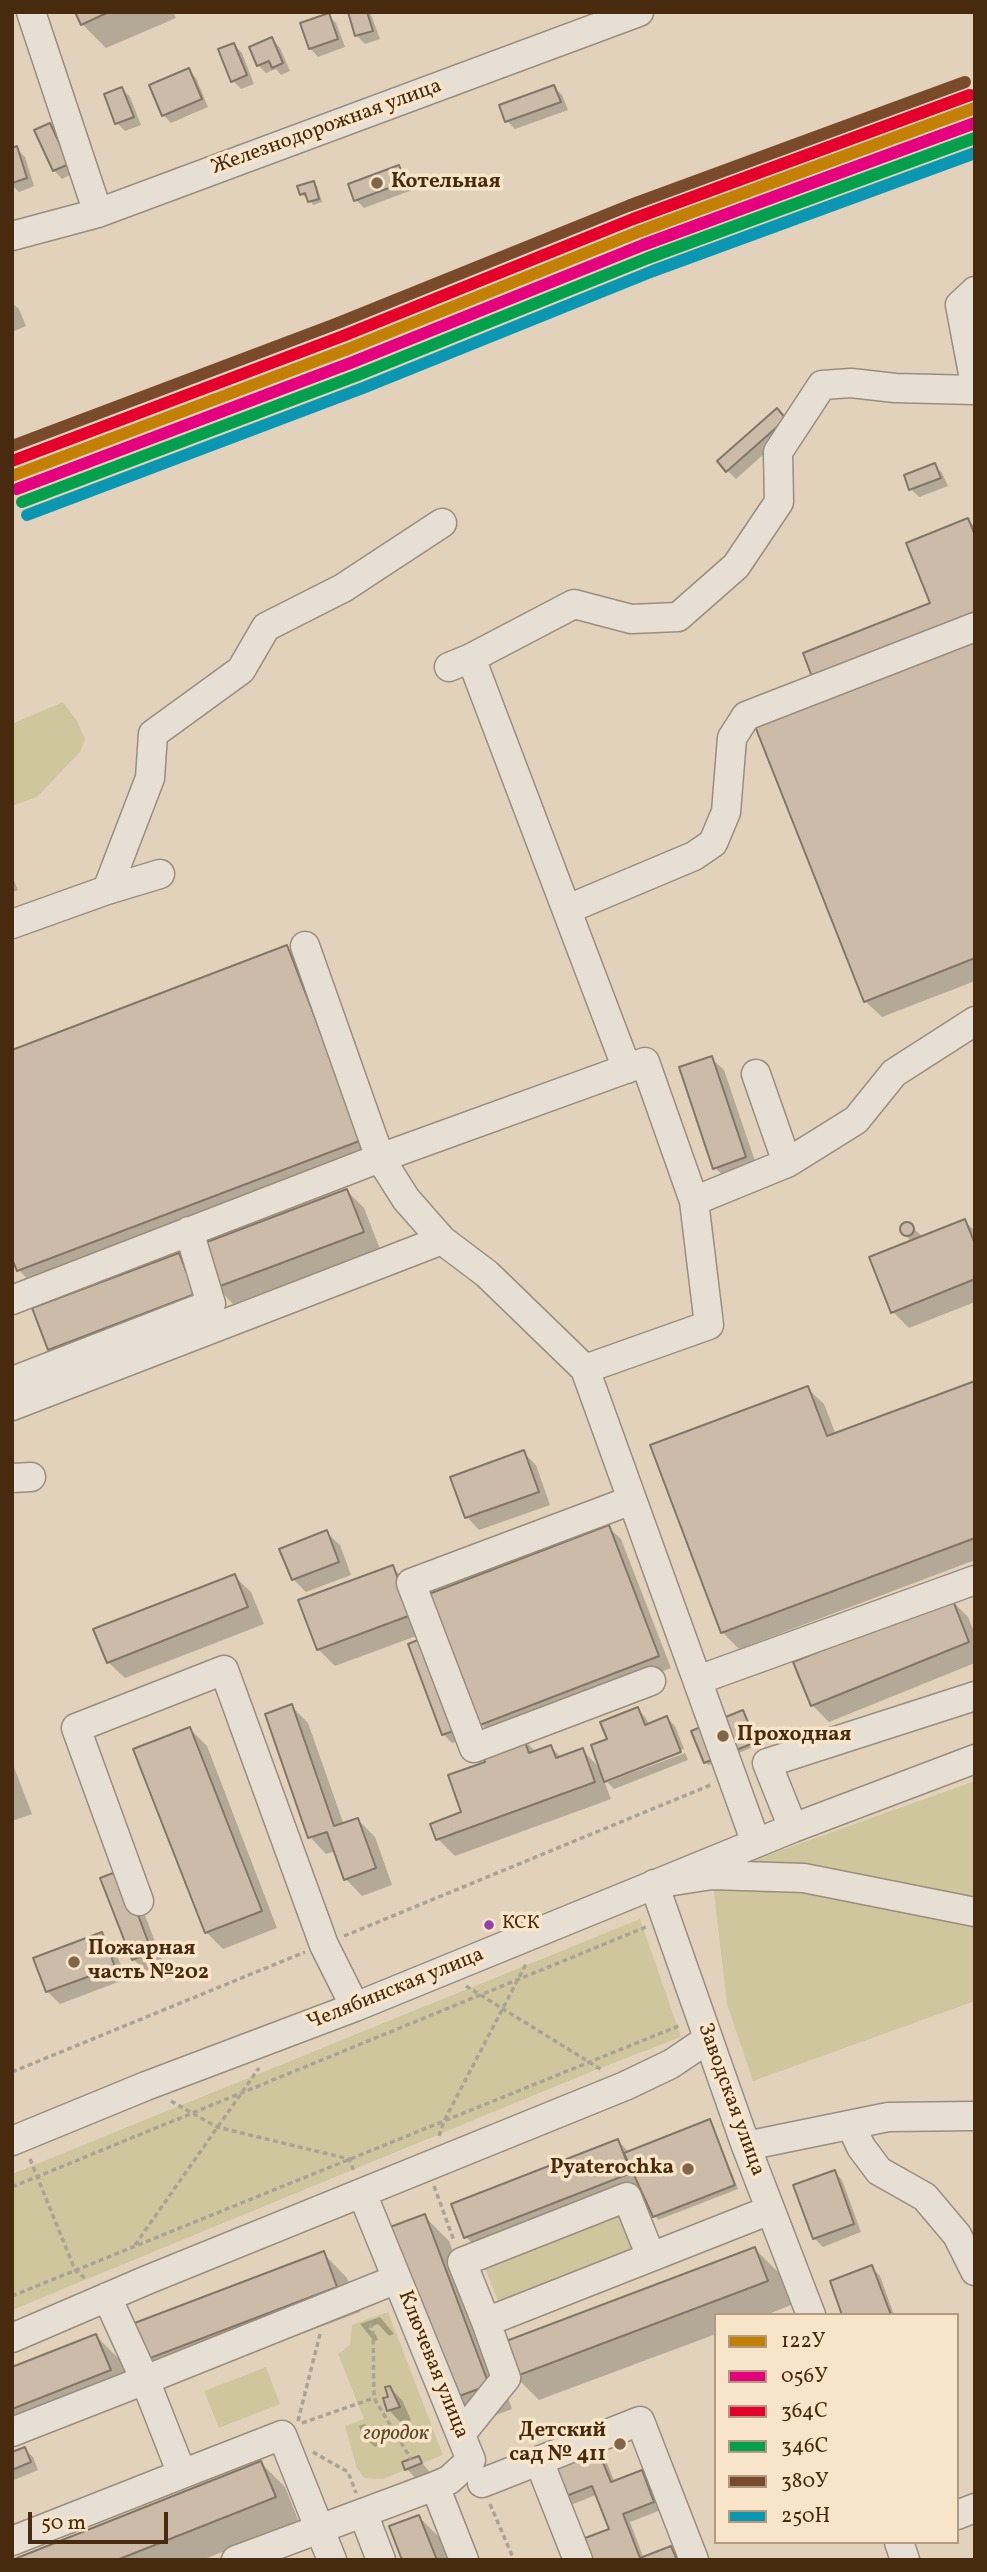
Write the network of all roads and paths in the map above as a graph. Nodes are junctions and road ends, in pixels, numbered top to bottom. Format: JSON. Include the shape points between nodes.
{"nodes":[{"id":1,"x":31,"y":12,"type":"edge"},
{"id":2,"x":639,"y":12,"type":"edge"},
{"id":3,"x":97,"y":212,"type":"junction"},
{"id":4,"x":12,"y":236,"type":"edge"},
{"id":5,"x":975,"y":291,"type":"edge"},
{"id":6,"x":975,"y":384,"type":"edge"},
{"id":7,"x":975,"y":390,"type":"edge"},
{"id":8,"x":442,"y":523,"type":"dead end"},
{"id":9,"x":975,"y":626,"type":"edge"},
{"id":10,"x":160,"y":874,"type":"dead end"},
{"id":11,"x":107,"y":890,"type":"junction"},
{"id":12,"x":568,"y":909,"type":"junction"},
{"id":13,"x":12,"y":924,"type":"edge"},
{"id":14,"x":305,"y":946,"type":"dead end"},
{"id":15,"x":975,"y":1021,"type":"edge"},
{"id":16,"x":627,"y":1069,"type":"junction"},
{"id":17,"x":756,"y":1074,"type":"dead end"},
{"id":18,"x":380,"y":1158,"type":"junction"},
{"id":19,"x":787,"y":1163,"type":"junction"},
{"id":20,"x":695,"y":1201,"type":"junction"},
{"id":21,"x":189,"y":1231,"type":"junction"},
{"id":22,"x":442,"y":1240,"type":"junction"},
{"id":23,"x":12,"y":1300,"type":"edge"},
{"id":24,"x":585,"y":1369,"type":"junction"},
{"id":25,"x":17,"y":1387,"type":"edge"},
{"id":26,"x":632,"y":1500,"type":"junction"},
{"id":27,"x":975,"y":1580,"type":"edge"},
{"id":28,"x":698,"y":1680,"type":"junction"},
{"id":29,"x":651,"y":1682,"type":"dead end"},
{"id":30,"x":975,"y":1696,"type":"edge"},
{"id":31,"x":975,"y":1759,"type":"edge"},
{"id":32,"x":731,"y":1777,"type":"junction"},
{"id":33,"x":793,"y":1828,"type":"junction"},
{"id":34,"x":756,"y":1843,"type":"junction"},
{"id":35,"x":654,"y":1884,"type":"junction"},
{"id":36,"x":139,"y":1901,"type":"dead end"},
{"id":37,"x":975,"y":1912,"type":"edge"},
{"id":38,"x":668,"y":1919,"type":"junction"},
{"id":39,"x":324,"y":1945,"type":"junction"},
{"id":40,"x":528,"y":1960,"type":"dead end"},
{"id":41,"x":443,"y":1972,"type":"junction"},
{"id":42,"x":516,"y":1981,"type":"junction"},
{"id":43,"x":480,"y":1995,"type":"junction"},
{"id":44,"x":355,"y":2007,"type":"junction"},
{"id":45,"x":502,"y":2009,"type":"junction"},
{"id":46,"x":704,"y":2028,"type":"junction"},
{"id":47,"x":589,"y":2062,"type":"junction"},
{"id":48,"x":262,"y":2064,"type":"dead end"},
{"id":49,"x":600,"y":2068,"type":"dead end"},
{"id":50,"x":12,"y":2072,"type":"edge"},
{"id":51,"x":240,"y":2094,"type":"junction"},
{"id":52,"x":192,"y":2113,"type":"junction"},
{"id":53,"x":975,"y":2116,"type":"edge"},
{"id":54,"x":443,"y":2121,"type":"junction"},
{"id":55,"x":851,"y":2125,"type":"junction"},
{"id":56,"x":217,"y":2127,"type":"junction"},
{"id":57,"x":17,"y":2139,"type":"edge"},
{"id":58,"x":746,"y":2146,"type":"junction"},
{"id":59,"x":349,"y":2159,"type":"junction"},
{"id":60,"x":428,"y":2168,"type":"junction"},
{"id":61,"x":37,"y":2177,"type":"junction"},
{"id":62,"x":12,"y":2187,"type":"edge"},
{"id":63,"x":362,"y":2193,"type":"junction"},
{"id":64,"x":770,"y":2210,"type":"junction"},
{"id":65,"x":134,"y":2247,"type":"junction"},
{"id":66,"x":651,"y":2257,"type":"junction"},
{"id":67,"x":462,"y":2262,"type":"junction"},
{"id":68,"x":75,"y":2270,"type":"junction"},
{"id":69,"x":975,"y":2271,"type":"edge"},
{"id":70,"x":397,"y":2279,"type":"junction"},
{"id":71,"x":12,"y":2296,"type":"edge"},
{"id":72,"x":107,"y":2297,"type":"junction"},
{"id":73,"x":327,"y":2307,"type":"junction"},
{"id":74,"x":810,"y":2313,"type":"edge"},
{"id":75,"x":486,"y":2322,"type":"junction"},
{"id":76,"x":370,"y":2323,"type":"dead end"},
{"id":77,"x":12,"y":2338,"type":"edge"},
{"id":78,"x":145,"y":2380,"type":"junction"},
{"id":79,"x":12,"y":2432,"type":"edge"},
{"id":80,"x":461,"y":2434,"type":"junction"},
{"id":81,"x":292,"y":2447,"type":"junction"},
{"id":82,"x":411,"y":2459,"type":"dead end"},
{"id":83,"x":539,"y":2460,"type":"junction"},
{"id":84,"x":182,"y":2474,"type":"junction"},
{"id":85,"x":482,"y":2483,"type":"joint"},
{"id":86,"x":435,"y":2486,"type":"junction"},
{"id":87,"x":363,"y":2513,"type":"junction"},
{"id":88,"x":320,"y":2529,"type":"junction"},
{"id":89,"x":12,"y":2541,"type":"edge"},
{"id":90,"x":236,"y":2560,"type":"edge"},
{"id":91,"x":332,"y":2560,"type":"edge"},
{"id":92,"x":380,"y":2560,"type":"edge"},
{"id":93,"x":464,"y":2560,"type":"edge"},
{"id":94,"x":514,"y":2560,"type":"edge"},
{"id":95,"x":578,"y":2560,"type":"edge"},
{"id":96,"x":694,"y":2560,"type":"edge"}],
"edges":[{"from":1,"to":3,"type":"street"},
{"from":2,"to":3,"type":"street","name":"Железнодорожная улица"},
{"from":3,"to":4,"type":"street","name":"Железнодорожная улица"},
{"from":5,"to":6,"type":"street","via":[[960,305]]},
{"from":7,"to":12,"type":"street","via":[[822,385],[778,452],[779,502],[736,566],[678,617],[631,619],[574,604],[460,662]]},
{"from":8,"to":11,"type":"street","via":[[343,588],[266,627],[241,670],[153,734],[150,778]]},
{"from":9,"to":12,"type":"street","via":[[746,716],[732,738],[726,812],[713,843],[694,856]]},
{"from":10,"to":11,"type":"street"},
{"from":11,"to":13,"type":"street"},
{"from":12,"to":16,"type":"street"},
{"from":14,"to":18,"type":"street"},
{"from":15,"to":19,"type":"street","via":[[894,1073],[856,1120]]},
{"from":16,"to":18,"type":"street"},
{"from":16,"to":20,"type":"street","via":[[645,1062]]},
{"from":17,"to":19,"type":"street"},
{"from":18,"to":21,"type":"street"},
{"from":18,"to":22,"type":"street","via":[[406,1199]]},
{"from":19,"to":20,"type":"street"},
{"from":20,"to":24,"type":"street","via":[[709,1325]]},
{"from":21,"to":23,"type":"street"},
{"from":21,"to":25,"type":"street","via":[[211,1304]]},
{"from":22,"to":24,"type":"street","via":[[487,1273]]},
{"from":22,"to":25,"type":"street"},
{"from":24,"to":26,"type":"street"},
{"from":26,"to":28,"type":"street"},
{"from":26,"to":29,"type":"street","via":[[411,1583],[474,1748]]},
{"from":27,"to":28,"type":"street"},
{"from":28,"to":32,"type":"street"},
{"from":30,"to":33,"type":"street","via":[[767,1762]]},
{"from":31,"to":33,"type":"street","name":"Челябинская улица"},
{"from":32,"to":34,"type":"street"},
{"from":32,"to":39,"type":"path"},
{"from":33,"to":34,"type":"street","name":"Челябинская улица"},
{"from":34,"to":35,"type":"street","name":"Челябинская улица"},
{"from":35,"to":37,"type":"street","via":[[712,1875],[804,1878]]},
{"from":35,"to":38,"type":"street","name":"Заводская улица"},
{"from":35,"to":41,"type":"street","name":"Челябинская улица"},
{"from":36,"to":39,"type":"street","via":[[76,1728],[224,1670]]},
{"from":38,"to":42,"type":"path"},
{"from":38,"to":46,"type":"street","name":"Заводская улица"},
{"from":39,"to":44,"type":"street"},
{"from":39,"to":50,"type":"path"},
{"from":40,"to":42,"type":"path"},
{"from":41,"to":43,"type":"path"},
{"from":41,"to":44,"type":"street","name":"Челябинская улица"},
{"from":42,"to":43,"type":"path"},
{"from":42,"to":45,"type":"path"},
{"from":43,"to":45,"type":"path"},
{"from":43,"to":51,"type":"path"},
{"from":44,"to":57,"type":"street","name":"Челябинская улица"},
{"from":45,"to":47,"type":"path"},
{"from":45,"to":54,"type":"path"},
{"from":46,"to":47,"type":"path"},
{"from":46,"to":58,"type":"street","name":"Заводская улица"},
{"from":46,"to":60,"type":"street","via":[[671,2064]]},
{"from":47,"to":49,"type":"path"},
{"from":47,"to":54,"type":"path"},
{"from":48,"to":51,"type":"path"},
{"from":51,"to":52,"type":"path"},
{"from":51,"to":56,"type":"path"},
{"from":52,"to":56,"type":"path"},
{"from":52,"to":61,"type":"path"},
{"from":53,"to":55,"type":"street","via":[[888,2117]]},
{"from":54,"to":59,"type":"path"},
{"from":54,"to":60,"type":"path"},
{"from":55,"to":58,"type":"street"},
{"from":55,"to":69,"type":"street","via":[[879,2171],[925,2197],[957,2235]]},
{"from":56,"to":59,"type":"path"},
{"from":56,"to":65,"type":"path"},
{"from":57,"to":61,"type":"path"},
{"from":58,"to":64,"type":"street","name":"Заводская улица"},
{"from":59,"to":65,"type":"path"},
{"from":60,"to":63,"type":"street"},
{"from":60,"to":67,"type":"path"},
{"from":61,"to":62,"type":"path"},
{"from":61,"to":68,"type":"path"},
{"from":63,"to":70,"type":"street","name":"Ключевая улица"},
{"from":63,"to":72,"type":"street"},
{"from":64,"to":66,"type":"street"},
{"from":64,"to":74,"type":"street","name":"Заводская улица"},
{"from":65,"to":68,"type":"path"},
{"from":66,"to":67,"type":"street","via":[[626,2197]]},
{"from":66,"to":75,"type":"street"},
{"from":67,"to":75,"type":"street"},
{"from":68,"to":71,"type":"path"},
{"from":68,"to":72,"type":"path"},
{"from":70,"to":73,"type":"street"},
{"from":70,"to":80,"type":"street","name":"Ключевая улица"},
{"from":72,"to":77,"type":"street"},
{"from":72,"to":78,"type":"street"},
{"from":73,"to":78,"type":"street"},
{"from":73,"to":81,"type":"path"},
{"from":75,"to":80,"type":"street","via":[[506,2378]]},
{"from":76,"to":82,"type":"path","via":[[374,2398]]},
{"from":78,"to":79,"type":"street"},
{"from":78,"to":84,"type":"street"},
{"from":80,"to":86,"type":"street","name":"Ключевая улица","via":[[471,2460]]},
{"from":81,"to":84,"type":"street","via":[[282,2435]]},
{"from":81,"to":87,"type":"path","via":[[348,2472]]},
{"from":81,"to":88,"type":"street"},
{"from":83,"to":85,"type":"street"},
{"from":83,"to":95,"type":"street"},
{"from":83,"to":96,"type":"street","via":[[640,2421]]},
{"from":84,"to":89,"type":"street"},
{"from":85,"to":94,"type":"path"},
{"from":86,"to":87,"type":"street"},
{"from":86,"to":93,"type":"street"},
{"from":87,"to":88,"type":"street"},
{"from":87,"to":92,"type":"street"},
{"from":88,"to":90,"type":"street"},
{"from":88,"to":91,"type":"street"}]}
